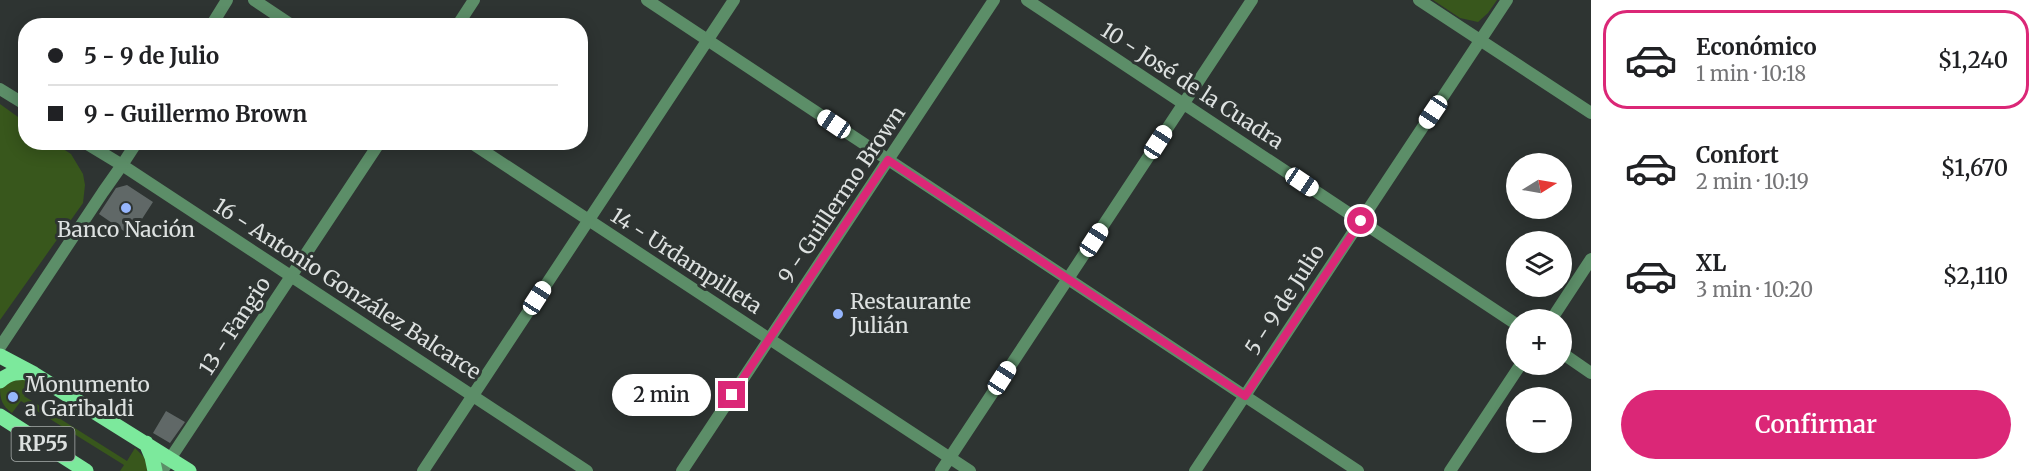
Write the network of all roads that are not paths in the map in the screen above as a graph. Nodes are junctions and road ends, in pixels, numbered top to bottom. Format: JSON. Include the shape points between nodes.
{"nodes":[{"id":1,"x":227,"y":0,"type":"edge"},
{"id":2,"x":254,"y":0,"type":"edge"},
{"id":3,"x":474,"y":0,"type":"edge"},
{"id":4,"x":647,"y":0,"type":"edge"},
{"id":5,"x":734,"y":0,"type":"edge"},
{"id":6,"x":994,"y":0,"type":"edge"},
{"id":7,"x":1027,"y":0,"type":"edge"},
{"id":8,"x":1252,"y":0,"type":"edge"},
{"id":9,"x":1419,"y":0,"type":"edge"},
{"id":10,"x":1507,"y":0,"type":"edge"},
{"id":11,"x":216,"y":18,"type":"edge"},
{"id":12,"x":281,"y":18,"type":"edge"},
{"id":13,"x":462,"y":18,"type":"edge"},
{"id":14,"x":708,"y":40,"type":"junction"},
{"id":15,"x":1480,"y":40,"type":"junction"},
{"id":16,"x":0,"y":89,"type":"edge"},
{"id":17,"x":18,"y":100,"type":"edge"},
{"id":18,"x":1184,"y":104,"type":"junction"},
{"id":19,"x":1591,"y":113,"type":"edge"},
{"id":20,"x":97,"y":150,"type":"edge"},
{"id":21,"x":132,"y":150,"type":"edge"},
{"id":22,"x":375,"y":150,"type":"edge"},
{"id":23,"x":482,"y":150,"type":"edge"},
{"id":24,"x":888,"y":160,"type":"junction"},
{"id":25,"x":122,"y":165,"type":"junction"},
{"id":26,"x":588,"y":221,"type":"junction"},
{"id":27,"x":1361,"y":221,"type":"junction"},
{"id":28,"x":1591,"y":259,"type":"edge"},
{"id":29,"x":292,"y":276,"type":"junction"},
{"id":30,"x":1068,"y":279,"type":"junction"},
{"id":31,"x":1558,"y":309,"type":"edge"},
{"id":32,"x":1506,"y":317,"type":"edge"},
{"id":33,"x":770,"y":339,"type":"junction"},
{"id":34,"x":0,"y":347,"type":"edge"},
{"id":35,"x":0,"y":356,"type":"edge"},
{"id":36,"x":1572,"y":360,"type":"edge"},
{"id":37,"x":1591,"y":373,"type":"edge"},
{"id":38,"x":34,"y":374,"type":"junction"},
{"id":39,"x":1514,"y":375,"type":"edge"},
{"id":40,"x":0,"y":381,"type":"edge"},
{"id":41,"x":473,"y":396,"type":"junction"},
{"id":42,"x":1245,"y":396,"type":"junction"},
{"id":43,"x":1,"y":416,"type":"edge"},
{"id":44,"x":146,"y":443,"type":"junction"},
{"id":45,"x":950,"y":458,"type":"junction"},
{"id":46,"x":166,"y":465,"type":"edge"},
{"id":47,"x":86,"y":471,"type":"edge"},
{"id":48,"x":155,"y":471,"type":"edge"},
{"id":49,"x":189,"y":471,"type":"edge"},
{"id":50,"x":423,"y":471,"type":"edge"},
{"id":51,"x":587,"y":471,"type":"edge"},
{"id":52,"x":682,"y":471,"type":"edge"},
{"id":53,"x":941,"y":471,"type":"edge"},
{"id":54,"x":970,"y":471,"type":"edge"},
{"id":55,"x":1195,"y":471,"type":"edge"},
{"id":56,"x":1358,"y":471,"type":"edge"},
{"id":57,"x":1450,"y":471,"type":"edge"}],
"edges":[{"from":1,"to":11,"type":"street"},
{"from":2,"to":12,"type":"street"},
{"from":3,"to":13,"type":"street"},
{"from":4,"to":14,"type":"street"},
{"from":5,"to":14,"type":"street"},
{"from":6,"to":24,"type":"street","name":"9 - Guillermo Brown"},
{"from":7,"to":18,"type":"street","name":"10 - José de la Cuadra"},
{"from":8,"to":18,"type":"street"},
{"from":9,"to":15,"type":"street"},
{"from":10,"to":15,"type":"street","name":"5 - 9 de Julio"},
{"from":14,"to":24,"type":"street"},
{"from":14,"to":26,"type":"street"},
{"from":15,"to":19,"type":"street"},
{"from":15,"to":27,"type":"street","name":"5 - 9 de Julio"},
{"from":16,"to":17,"type":"street"},
{"from":18,"to":27,"type":"street","name":"10 - José de la Cuadra"},
{"from":18,"to":30,"type":"street"},
{"from":20,"to":25,"type":"street","name":"16 - Antonio González Balcarce"},
{"from":21,"to":25,"type":"street"},
{"from":22,"to":29,"type":"street","name":"13 - Fangio"},
{"from":23,"to":26,"type":"street","name":"14 - Urdampilleta"},
{"from":24,"to":30,"type":"street"},
{"from":24,"to":33,"type":"street","name":"9 - Guillermo Brown"},
{"from":25,"to":29,"type":"street","name":"16 - Antonio González Balcarce"},
{"from":25,"to":34,"type":"street"},
{"from":26,"to":33,"type":"street","name":"14 - Urdampilleta"},
{"from":26,"to":41,"type":"street"},
{"from":27,"to":32,"type":"street","name":"10 - José de la Cuadra"},
{"from":27,"to":42,"type":"street","name":"5 - 9 de Julio"},
{"from":28,"to":31,"type":"street"},
{"from":29,"to":41,"type":"street","name":"16 - Antonio González Balcarce"},
{"from":29,"to":46,"type":"street","name":"13 - Fangio"},
{"from":30,"to":42,"type":"street"},
{"from":30,"to":45,"type":"street"},
{"from":33,"to":45,"type":"street","name":"14 - Urdampilleta"},
{"from":33,"to":52,"type":"street","name":"9 - Guillermo Brown"},
{"from":35,"to":38,"type":"main road","number":"RP55"},
{"from":36,"to":37,"type":"street"},
{"from":38,"to":40,"type":"main road","via":[[7,374]]},
{"from":38,"to":44,"type":"main road","number":"RP55"},
{"from":39,"to":57,"type":"street"},
{"from":41,"to":50,"type":"street"},
{"from":41,"to":51,"type":"street","name":"16 - Antonio González Balcarce"},
{"from":42,"to":55,"type":"street","name":"5 - 9 de Julio"},
{"from":42,"to":56,"type":"street"},
{"from":43,"to":47,"type":"main road","number":"RP55"},
{"from":44,"to":46,"type":"main road","number":"RP55"},
{"from":44,"to":48,"type":"main road"},
{"from":45,"to":53,"type":"street"},
{"from":45,"to":54,"type":"street","name":"14 - Urdampilleta"},
{"from":46,"to":49,"type":"main road","number":"RP55"}]}
